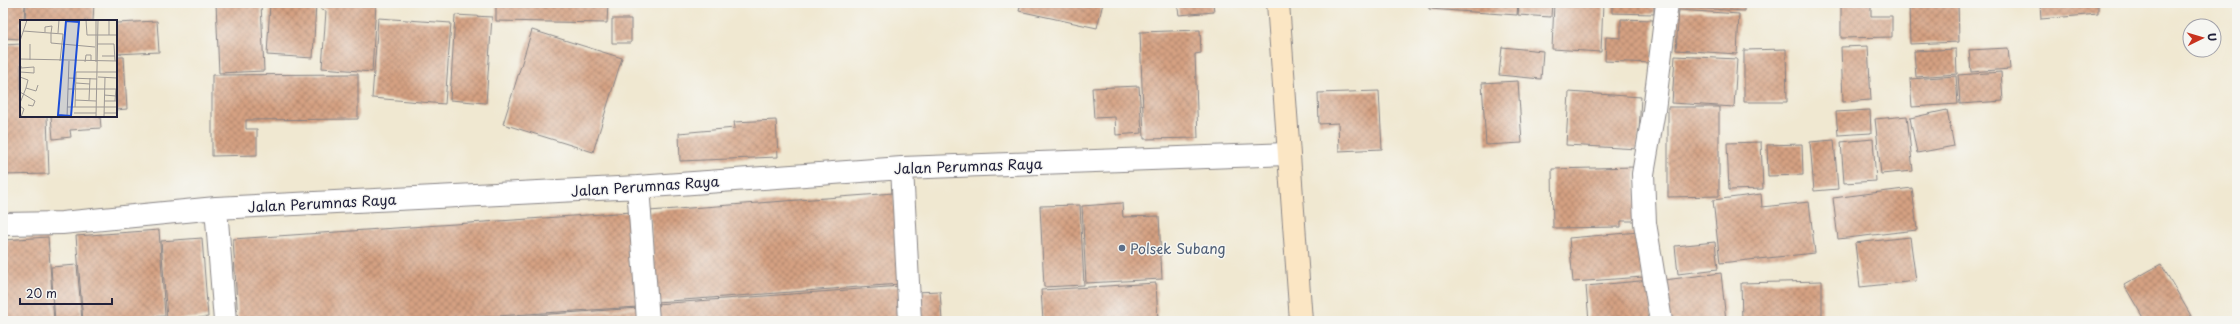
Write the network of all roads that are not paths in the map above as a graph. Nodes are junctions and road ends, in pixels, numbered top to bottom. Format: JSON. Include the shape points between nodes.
{"nodes":[{"id":1,"x":1278,"y":3,"type":"edge"},
{"id":2,"x":1667,"y":3,"type":"edge"},
{"id":3,"x":1288,"y":154,"type":"junction"},
{"id":4,"x":902,"y":168,"type":"junction"},
{"id":5,"x":638,"y":187,"type":"junction"},
{"id":6,"x":216,"y":208,"type":"junction"},
{"id":7,"x":3,"y":224,"type":"edge"},
{"id":8,"x":225,"y":321,"type":"edge"},
{"id":9,"x":648,"y":321,"type":"edge"},
{"id":10,"x":910,"y":321,"type":"edge"},
{"id":11,"x":1301,"y":321,"type":"edge"},
{"id":12,"x":1661,"y":321,"type":"edge"}],
"edges":[{"from":1,"to":3,"type":"street"},
{"from":2,"to":12,"type":"street","via":[[1643,174],[1645,223]]},
{"from":3,"to":4,"type":"street","name":"Jalan Perumnas Raya"},
{"from":3,"to":11,"type":"street"},
{"from":4,"to":5,"type":"street","name":"Jalan Perumnas Raya"},
{"from":4,"to":10,"type":"street"},
{"from":5,"to":6,"type":"street","name":"Jalan Perumnas Raya"},
{"from":5,"to":9,"type":"street"},
{"from":6,"to":7,"type":"street","name":"Jalan Perumnas Raya","via":[[62,223]]},
{"from":6,"to":8,"type":"street"}]}
